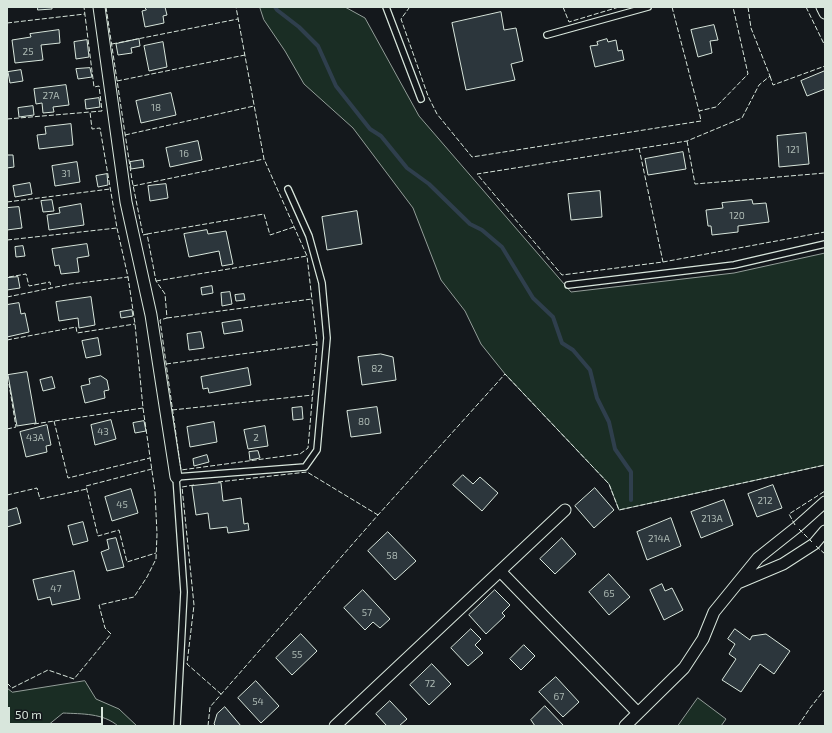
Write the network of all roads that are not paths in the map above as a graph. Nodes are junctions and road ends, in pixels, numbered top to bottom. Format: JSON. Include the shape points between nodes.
{"nodes":[{"id":1,"x":99,"y":7,"type":"edge"},
{"id":2,"x":386,"y":7,"type":"edge"},
{"id":3,"x":648,"y":7,"type":"edge"},
{"id":4,"x":822,"y":7,"type":"edge"},
{"id":5,"x":825,"y":14,"type":"edge"},
{"id":6,"x":547,"y":35,"type":"dead end"},
{"id":7,"x":421,"y":99,"type":"dead end"},
{"id":8,"x":288,"y":189,"type":"dead end"},
{"id":9,"x":825,"y":244,"type":"edge"},
{"id":10,"x":568,"y":285,"type":"dead end"},
{"id":11,"x":176,"y":476,"type":"junction"},
{"id":12,"x":825,"y":502,"type":"edge"},
{"id":13,"x":565,"y":510,"type":"dead end"},
{"id":14,"x":825,"y":531,"type":"edge"},
{"id":15,"x":500,"y":571,"type":"junction"},
{"id":16,"x":736,"y":584,"type":"junction"},
{"id":17,"x":638,"y":713,"type":"junction"},
{"id":18,"x":177,"y":726,"type":"edge"},
{"id":19,"x":335,"y":726,"type":"edge"},
{"id":20,"x":625,"y":726,"type":"edge"}],
"edges":[{"from":1,"to":11,"type":"street","via":[[126,202],[151,315]]},
{"from":2,"to":7,"type":"lane"},
{"from":3,"to":6,"type":"lane"},
{"from":4,"to":5,"type":"street"},
{"from":8,"to":11,"type":"lane","via":[[309,236],[322,284],[327,338],[317,450],[305,467]]},
{"from":9,"to":10,"type":"lane","via":[[734,265]]},
{"from":11,"to":18,"type":"lane","via":[[184,592]]},
{"from":12,"to":16,"type":"street","via":[[758,558]]},
{"from":13,"to":15,"type":"street"},
{"from":14,"to":16,"type":"street","via":[[814,544],[783,564]]},
{"from":15,"to":17,"type":"street"},
{"from":15,"to":19,"type":"street"},
{"from":16,"to":17,"type":"street","via":[[714,612],[703,639],[684,668]]},
{"from":17,"to":20,"type":"street"}]}
